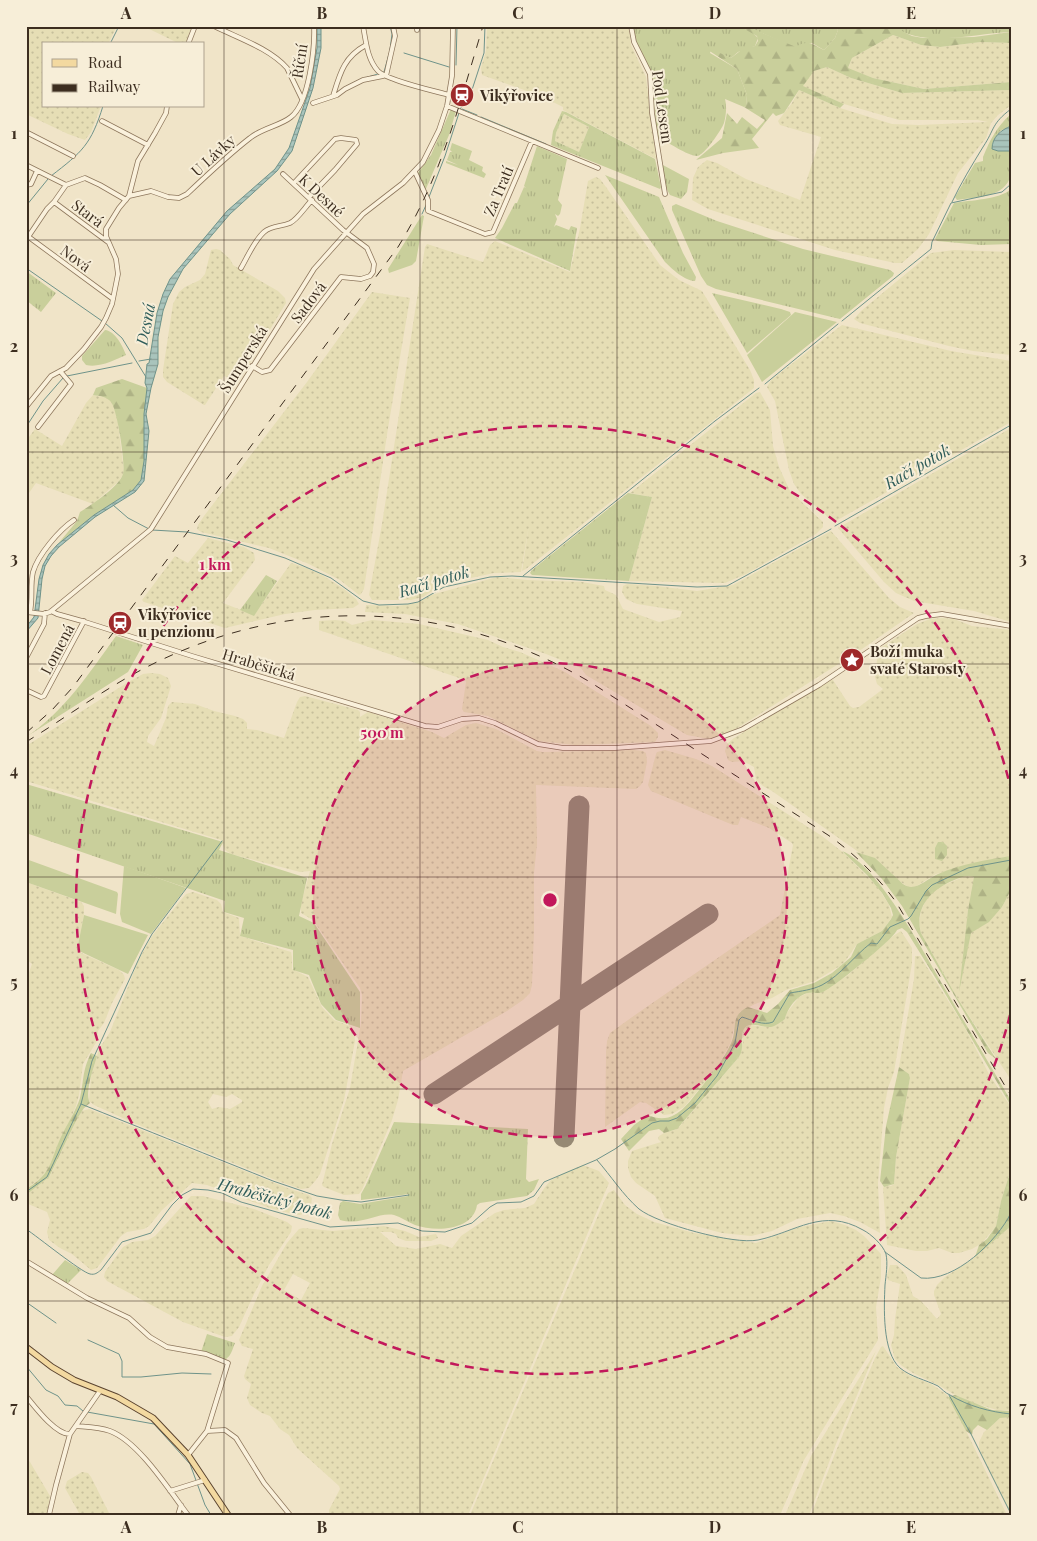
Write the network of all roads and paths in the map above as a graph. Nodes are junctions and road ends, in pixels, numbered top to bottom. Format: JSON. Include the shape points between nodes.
{"nodes":[{"id":1,"x":195,"y":26,"type":"edge"},
{"id":2,"x":214,"y":26,"type":"edge"},
{"id":3,"x":314,"y":26,"type":"edge"},
{"id":4,"x":363,"y":26,"type":"edge"},
{"id":5,"x":392,"y":26,"type":"edge"},
{"id":6,"x":453,"y":26,"type":"edge"},
{"id":7,"x":631,"y":26,"type":"edge"},
{"id":8,"x":189,"y":42,"type":"edge"},
{"id":9,"x":366,"y":45,"type":"junction"},
{"id":10,"x":382,"y":74,"type":"junction"},
{"id":11,"x":335,"y":95,"type":"junction"},
{"id":12,"x":449,"y":95,"type":"junction"},
{"id":13,"x":302,"y":99,"type":"junction"},
{"id":14,"x":313,"y":103,"type":"dead end"},
{"id":15,"x":448,"y":106,"type":"junction"},
{"id":16,"x":167,"y":108,"type":"edge"},
{"id":17,"x":102,"y":121,"type":"dead end"},
{"id":18,"x":26,"y":132,"type":"edge"},
{"id":19,"x":532,"y":140,"type":"junction"},
{"id":20,"x":148,"y":145,"type":"junction"},
{"id":21,"x":73,"y":156,"type":"dead end"},
{"id":22,"x":26,"y":165,"type":"edge"},
{"id":23,"x":598,"y":168,"type":"dead end"},
{"id":24,"x":37,"y":171,"type":"junction"},
{"id":25,"x":415,"y":172,"type":"junction"},
{"id":26,"x":282,"y":174,"type":"dead end"},
{"id":27,"x":294,"y":183,"type":"junction"},
{"id":28,"x":26,"y":185,"type":"edge"},
{"id":29,"x":66,"y":185,"type":"junction"},
{"id":30,"x":665,"y":194,"type":"dead end"},
{"id":31,"x":128,"y":198,"type":"junction"},
{"id":32,"x":310,"y":199,"type":"junction"},
{"id":33,"x":54,"y":202,"type":"junction"},
{"id":34,"x":346,"y":232,"type":"junction"},
{"id":35,"x":27,"y":236,"type":"edge"},
{"id":36,"x":108,"y":242,"type":"junction"},
{"id":37,"x":241,"y":268,"type":"dead end"},
{"id":38,"x":113,"y":299,"type":"junction"},
{"id":39,"x":252,"y":366,"type":"junction"},
{"id":40,"x":60,"y":371,"type":"junction"},
{"id":41,"x":26,"y":406,"type":"edge"},
{"id":42,"x":38,"y":427,"type":"dead end"},
{"id":43,"x":74,"y":520,"type":"dead end"},
{"id":44,"x":26,"y":608,"type":"edge"},
{"id":45,"x":51,"y":611,"type":"junction"},
{"id":46,"x":30,"y":612,"type":"edge"},
{"id":47,"x":46,"y":614,"type":"junction"},
{"id":48,"x":84,"y":621,"type":"junction"},
{"id":49,"x":1011,"y":626,"type":"edge"},
{"id":50,"x":26,"y":658,"type":"edge"},
{"id":51,"x":26,"y":690,"type":"edge"},
{"id":52,"x":26,"y":1261,"type":"edge"},
{"id":53,"x":26,"y":1347,"type":"edge"},
{"id":54,"x":100,"y":1391,"type":"junction"},
{"id":55,"x":26,"y":1396,"type":"edge"},
{"id":56,"x":76,"y":1426,"type":"junction"},
{"id":57,"x":207,"y":1431,"type":"junction"},
{"id":58,"x":70,"y":1434,"type":"junction"},
{"id":59,"x":188,"y":1455,"type":"junction"},
{"id":60,"x":200,"y":1482,"type":"junction"},
{"id":61,"x":170,"y":1491,"type":"junction"},
{"id":62,"x":181,"y":1505,"type":"junction"},
{"id":63,"x":49,"y":1515,"type":"edge"},
{"id":64,"x":178,"y":1515,"type":"edge"},
{"id":65,"x":188,"y":1515,"type":"edge"},
{"id":66,"x":228,"y":1515,"type":"edge"},
{"id":67,"x":290,"y":1515,"type":"edge"}],
"edges":[{"from":1,"to":8,"type":"street"},
{"from":2,"to":13,"type":"street","via":[[283,64]]},
{"from":3,"to":13,"type":"street","name":"Říční","via":[[309,77]]},
{"from":4,"to":9,"type":"street"},
{"from":5,"to":10,"type":"street","via":[[395,36]]},
{"from":6,"to":12,"type":"street","name":"Šumperská"},
{"from":7,"to":30,"type":"street","name":"Pod Lesem","via":[[634,42],[650,74],[652,114]]},
{"from":9,"to":10,"type":"street","via":[[372,63]]},
{"from":9,"to":11,"type":"street","via":[[347,60]]},
{"from":10,"to":11,"type":"street"},
{"from":10,"to":12,"type":"street"},
{"from":11,"to":14,"type":"street"},
{"from":12,"to":15,"type":"street","name":"Šumperská"},
{"from":13,"to":31,"type":"street","name":"U Lávky","via":[[292,116],[250,138],[180,198],[151,191]]},
{"from":15,"to":19,"type":"street"},
{"from":15,"to":25,"type":"street","name":"Šumperská","via":[[429,152]]},
{"from":16,"to":20,"type":"street"},
{"from":17,"to":20,"type":"street"},
{"from":18,"to":21,"type":"street"},
{"from":19,"to":23,"type":"street"},
{"from":19,"to":25,"type":"street","name":"Za Tratí","via":[[490,234],[428,211],[428,200]]},
{"from":20,"to":31,"type":"street","via":[[138,161]]},
{"from":22,"to":24,"type":"street"},
{"from":24,"to":28,"type":"street","via":[[31,184]]},
{"from":24,"to":29,"type":"street"},
{"from":25,"to":34,"type":"street","name":"Šumperská"},
{"from":26,"to":27,"type":"street","name":"K Desné"},
{"from":27,"to":32,"type":"street","name":"K Desné"},
{"from":27,"to":32,"type":"street","via":[[334,139],[356,140],[357,144]]},
{"from":29,"to":31,"type":"street","via":[[85,178]]},
{"from":29,"to":33,"type":"street","name":"Stará"},
{"from":31,"to":36,"type":"street","via":[[106,229]]},
{"from":32,"to":34,"type":"street","name":"K Desné"},
{"from":32,"to":37,"type":"street","via":[[294,220],[265,231]]},
{"from":33,"to":35,"type":"street","name":"Stará"},
{"from":33,"to":36,"type":"street","name":"Stará"},
{"from":34,"to":39,"type":"street","name":"Šumperská","via":[[309,275]]},
{"from":34,"to":39,"type":"street","name":"Sadová","via":[[367,248],[374,264],[373,272],[366,278],[340,277],[271,369],[264,372]]},
{"from":35,"to":38,"type":"street","name":"Nová"},
{"from":36,"to":38,"type":"street","via":[[116,259],[118,274]]},
{"from":38,"to":40,"type":"street","via":[[102,325],[84,349]]},
{"from":39,"to":45,"type":"street","name":"Šumperská","via":[[150,530]]},
{"from":40,"to":41,"type":"street","via":[[51,376]]},
{"from":40,"to":42,"type":"street","via":[[71,384]]},
{"from":43,"to":46,"type":"street","via":[[58,533],[36,565]]},
{"from":44,"to":46,"type":"street"},
{"from":45,"to":47,"type":"street","name":"Šumperská"},
{"from":45,"to":48,"type":"street","name":"Hraběšická"},
{"from":46,"to":47,"type":"street"},
{"from":47,"to":50,"type":"street"},
{"from":48,"to":49,"type":"street","name":"Hraběšická","via":[[424,726],[438,727],[462,719],[479,718],[528,741],[556,747],[615,748],[711,741],[743,730],[819,685],[918,618],[942,614]]},
{"from":48,"to":51,"type":"street","name":"Lomená","via":[[44,696]]},
{"from":52,"to":57,"type":"street","via":[[79,1294],[129,1318],[167,1347],[206,1354],[228,1363]]},
{"from":53,"to":54,"type":"main road","via":[[52,1368]]},
{"from":54,"to":56,"type":"street"},
{"from":54,"to":59,"type":"main road","via":[[118,1397],[153,1418]]},
{"from":55,"to":58,"type":"street","via":[[57,1429]]},
{"from":56,"to":58,"type":"street"},
{"from":56,"to":61,"type":"street","via":[[100,1428],[121,1436],[133,1445]]},
{"from":57,"to":59,"type":"street"},
{"from":57,"to":67,"type":"street","via":[[225,1430],[236,1438],[264,1483]]},
{"from":58,"to":63,"type":"street"},
{"from":59,"to":60,"type":"main road"},
{"from":60,"to":61,"type":"street"},
{"from":60,"to":66,"type":"main road"},
{"from":61,"to":62,"type":"street"},
{"from":62,"to":64,"type":"street"},
{"from":62,"to":65,"type":"street"}]}
